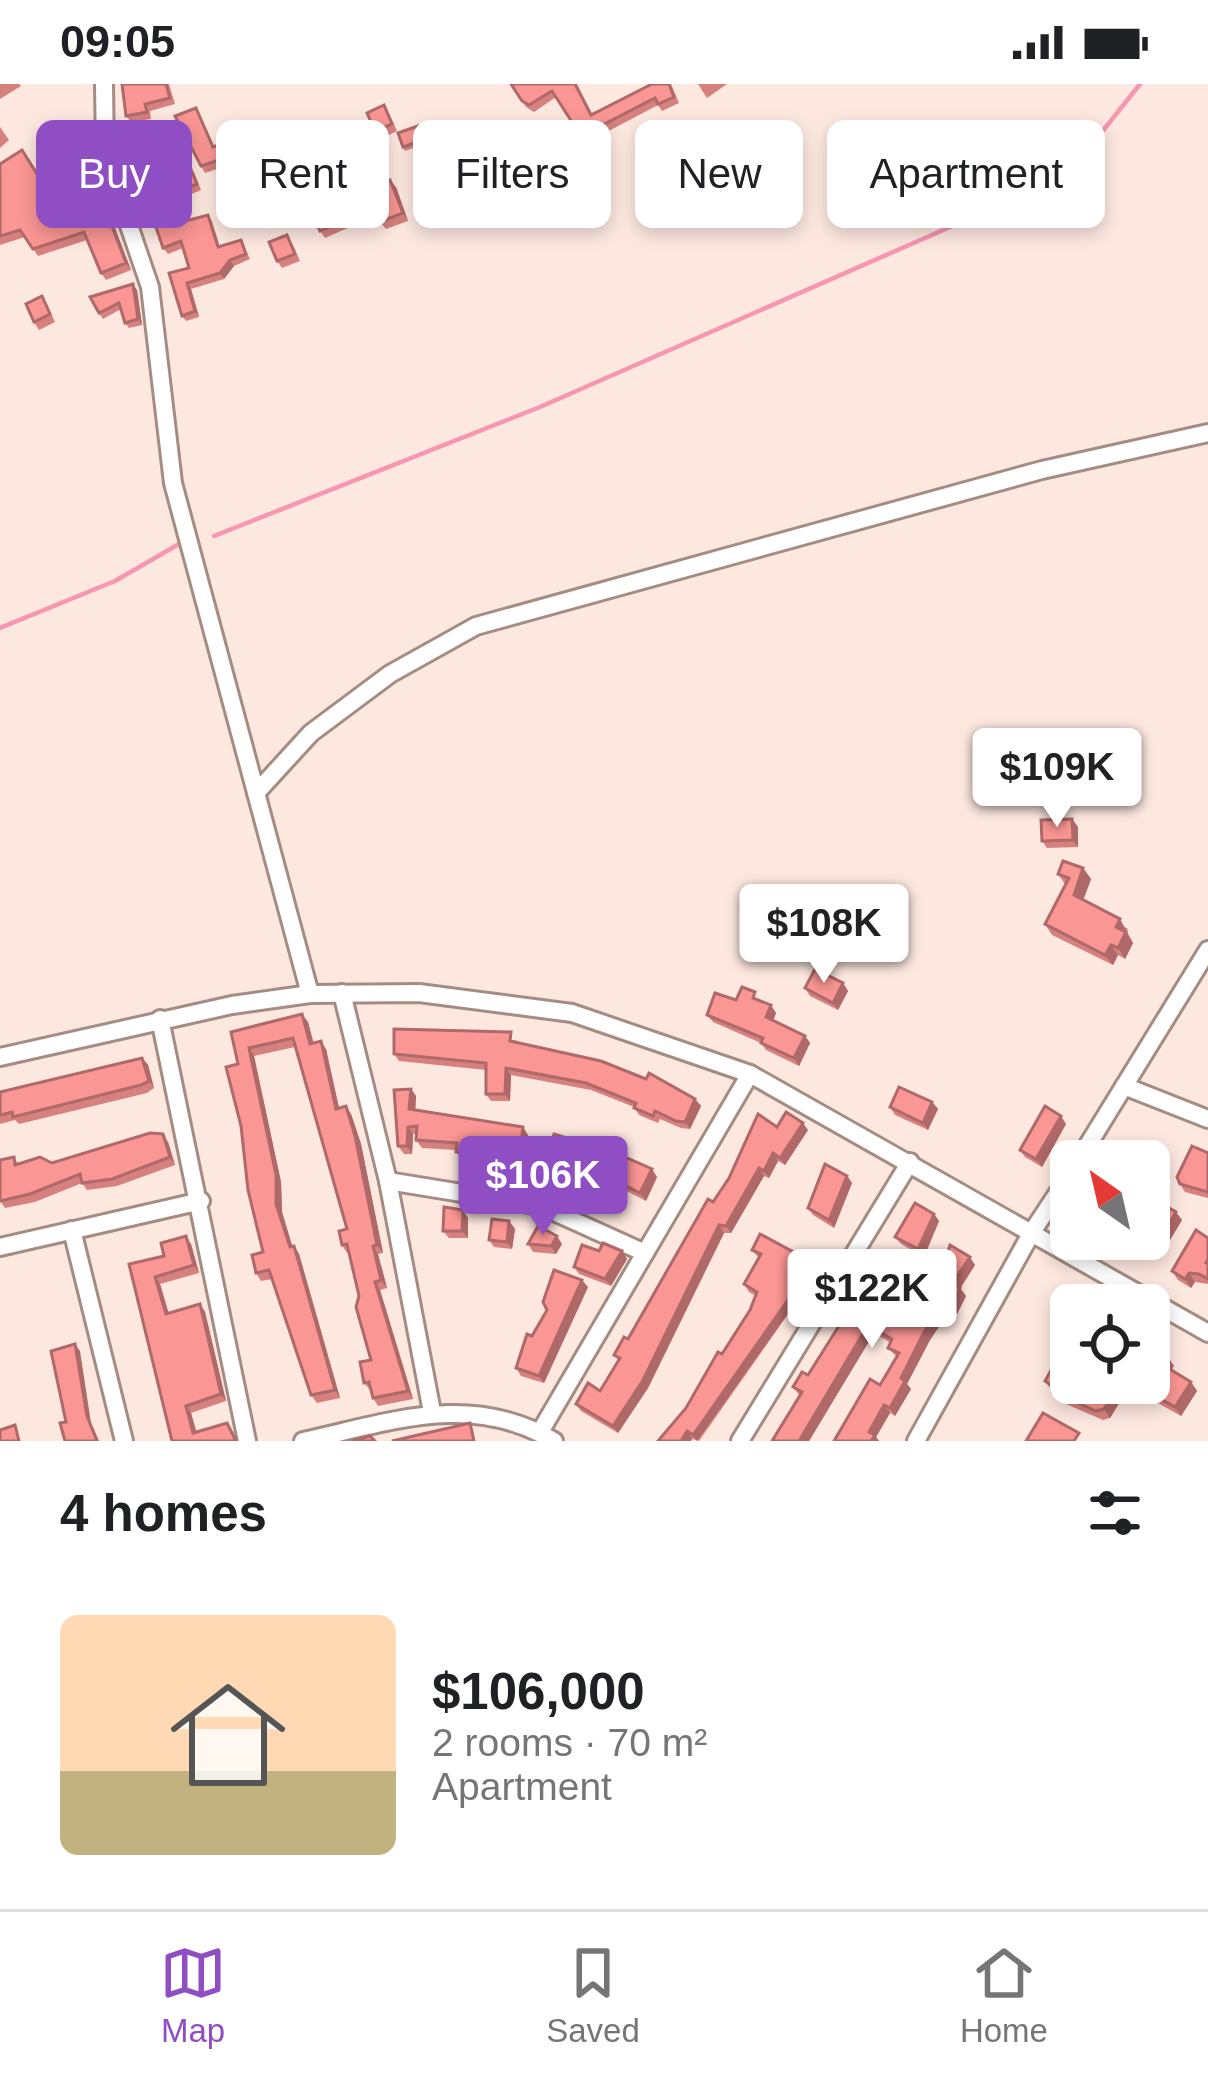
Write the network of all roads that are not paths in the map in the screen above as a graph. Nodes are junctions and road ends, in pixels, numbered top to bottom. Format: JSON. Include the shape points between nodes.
{"nodes":[{"id":1,"x":104,"y":84,"type":"edge"},
{"id":2,"x":1208,"y":433,"type":"edge"},
{"id":3,"x":256,"y":793,"type":"junction"},
{"id":4,"x":1208,"y":950,"type":"edge"},
{"id":5,"x":342,"y":993,"type":"junction"},
{"id":6,"x":310,"y":994,"type":"junction"},
{"id":7,"x":160,"y":1019,"type":"junction"},
{"id":8,"x":0,"y":1057,"type":"edge"},
{"id":9,"x":750,"y":1074,"type":"junction"},
{"id":10,"x":1124,"y":1086,"type":"junction"},
{"id":11,"x":1208,"y":1119,"type":"edge"},
{"id":12,"x":1091,"y":1140,"type":"edge"},
{"id":13,"x":910,"y":1162,"type":"junction"},
{"id":14,"x":388,"y":1181,"type":"junction"},
{"id":15,"x":201,"y":1201,"type":"junction"},
{"id":16,"x":1050,"y":1205,"type":"edge"},
{"id":17,"x":72,"y":1230,"type":"junction"},
{"id":18,"x":1032,"y":1232,"type":"junction"},
{"id":19,"x":0,"y":1247,"type":"edge"},
{"id":20,"x":645,"y":1253,"type":"junction"},
{"id":21,"x":1208,"y":1333,"type":"edge"},
{"id":22,"x":431,"y":1412,"type":"junction"},
{"id":23,"x":547,"y":1437,"type":"edge"},
{"id":24,"x":124,"y":1441,"type":"edge"},
{"id":25,"x":248,"y":1441,"type":"edge"},
{"id":26,"x":303,"y":1441,"type":"edge"},
{"id":27,"x":740,"y":1441,"type":"edge"},
{"id":28,"x":916,"y":1441,"type":"edge"}],
"edges":[{"from":1,"to":3,"type":"street","via":[[105,155],[150,287],[173,483]]},
{"from":2,"to":3,"type":"street","via":[[960,491],[476,626],[390,674],[311,733]]},
{"from":3,"to":6,"type":"street"},
{"from":4,"to":10,"type":"street"},
{"from":5,"to":6,"type":"street"},
{"from":5,"to":9,"type":"street","via":[[419,992],[572,1012]]},
{"from":5,"to":14,"type":"street"},
{"from":6,"to":7,"type":"street"},
{"from":7,"to":8,"type":"street"},
{"from":7,"to":15,"type":"street"},
{"from":9,"to":13,"type":"street"},
{"from":9,"to":20,"type":"street"},
{"from":10,"to":11,"type":"street"},
{"from":10,"to":12,"type":"street"},
{"from":13,"to":18,"type":"street"},
{"from":13,"to":27,"type":"street"},
{"from":14,"to":20,"type":"street","via":[[541,1206]]},
{"from":14,"to":22,"type":"street"},
{"from":15,"to":17,"type":"street"},
{"from":15,"to":25,"type":"street"},
{"from":16,"to":18,"type":"street"},
{"from":17,"to":19,"type":"street"},
{"from":17,"to":24,"type":"street"},
{"from":18,"to":21,"type":"street"},
{"from":18,"to":28,"type":"street"},
{"from":20,"to":23,"type":"street"},
{"from":22,"to":23,"type":"street","via":[[480,1411]]},
{"from":22,"to":26,"type":"street"}]}
